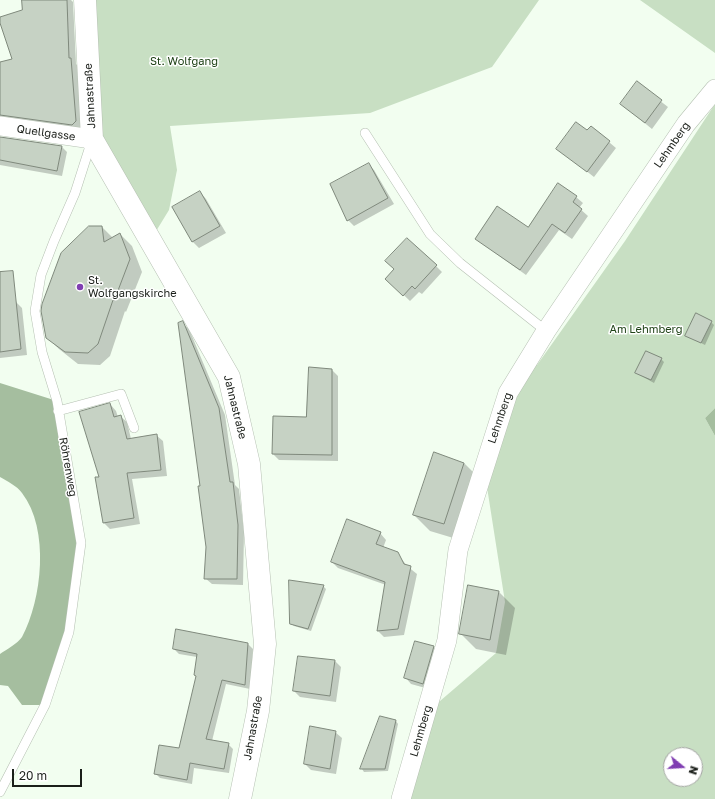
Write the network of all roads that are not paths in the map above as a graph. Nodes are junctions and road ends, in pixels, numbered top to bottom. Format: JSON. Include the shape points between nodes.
{"nodes":[{"id":1,"x":85,"y":0,"type":"edge"},
{"id":2,"x":715,"y":89,"type":"edge"},
{"id":3,"x":0,"y":126,"type":"edge"},
{"id":4,"x":365,"y":133,"type":"dead end"},
{"id":5,"x":92,"y":139,"type":"junction"},
{"id":6,"x":546,"y":331,"type":"junction"},
{"id":7,"x":58,"y":411,"type":"junction"},
{"id":8,"x":134,"y":428,"type":"dead end"},
{"id":9,"x":0,"y":792,"type":"edge"},
{"id":10,"x":240,"y":799,"type":"edge"},
{"id":11,"x":401,"y":799,"type":"edge"}],
"edges":[{"from":1,"to":5,"type":"street","name":"Jahnastraße"},
{"from":2,"to":6,"type":"street","name":"Lehmberg","via":[[686,124]]},
{"from":3,"to":5,"type":"street","name":"Quellgasse"},
{"from":4,"to":6,"type":"lane","via":[[430,234],[460,263]]},
{"from":5,"to":7,"type":"lane","name":"Röhrenweg","via":[[75,193],[41,275],[35,311],[42,352]]},
{"from":5,"to":10,"type":"street","name":"Jahnastraße","via":[[229,377],[249,464],[265,644],[258,711]]},
{"from":6,"to":11,"type":"street","name":"Lehmberg","via":[[508,393],[458,550],[447,640]]},
{"from":7,"to":8,"type":"lane","via":[[121,394]]},
{"from":7,"to":9,"type":"lane","name":"Röhrenweg","via":[[81,543],[69,632],[45,705]]}]}
